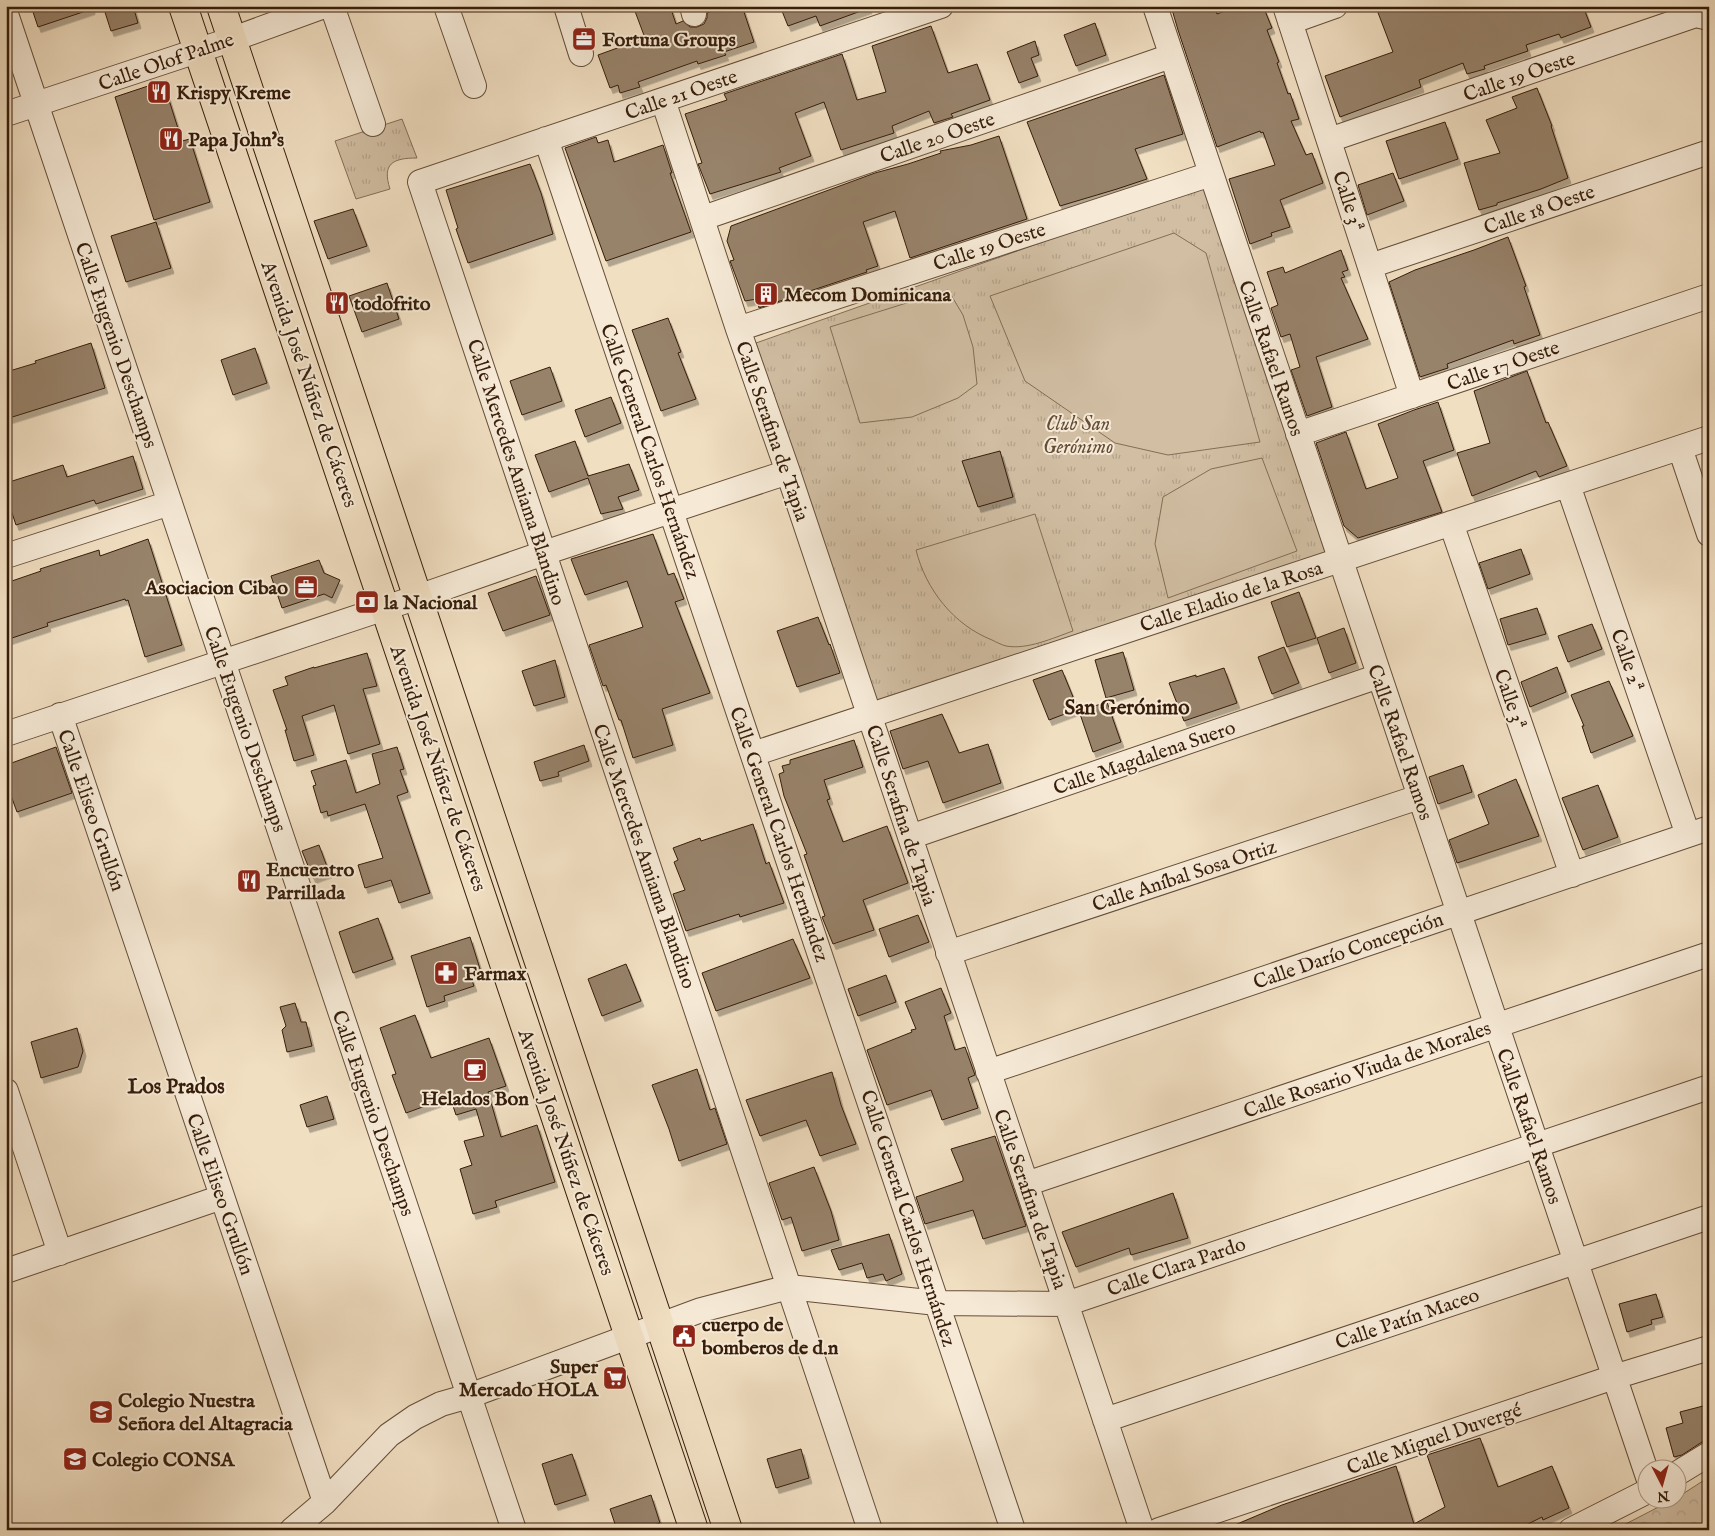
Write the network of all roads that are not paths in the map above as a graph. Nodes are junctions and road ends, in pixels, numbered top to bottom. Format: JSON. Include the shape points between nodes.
{"nodes":[{"id":1,"x":183,"y":6,"type":"edge"},
{"id":2,"x":222,"y":6,"type":"edge"},
{"id":3,"x":324,"y":6,"type":"edge"},
{"id":4,"x":332,"y":6,"type":"edge"},
{"id":5,"x":446,"y":6,"type":"edge"},
{"id":6,"x":566,"y":6,"type":"edge"},
{"id":7,"x":941,"y":6,"type":"edge"},
{"id":8,"x":1155,"y":6,"type":"edge"},
{"id":9,"x":1335,"y":6,"type":"edge"},
{"id":10,"x":6,"y":14,"type":"edge"},
{"id":11,"x":1288,"y":14,"type":"edge"},
{"id":12,"x":1709,"y":18,"type":"edge"},
{"id":13,"x":233,"y":39,"type":"junction"},
{"id":14,"x":198,"y":51,"type":"junction"},
{"id":15,"x":581,"y":54,"type":"dead end"},
{"id":16,"x":1171,"y":56,"type":"junction"},
{"id":17,"x":474,"y":86,"type":"dead end"},
{"id":18,"x":663,"y":100,"type":"junction"},
{"id":19,"x":36,"y":105,"type":"junction"},
{"id":20,"x":6,"y":114,"type":"edge"},
{"id":21,"x":373,"y":124,"type":"dead end"},
{"id":22,"x":546,"y":139,"type":"junction"},
{"id":23,"x":1329,"y":140,"type":"junction"},
{"id":24,"x":1709,"y":152,"type":"edge"},
{"id":25,"x":1211,"y":174,"type":"junction"},
{"id":26,"x":420,"y":182,"type":"joint"},
{"id":27,"x":703,"y":218,"type":"junction"},
{"id":28,"x":1370,"y":266,"type":"junction"},
{"id":29,"x":1709,"y":296,"type":"edge"},
{"id":30,"x":738,"y":329,"type":"junction"},
{"id":31,"x":1412,"y":396,"type":"junction"},
{"id":32,"x":1298,"y":434,"type":"junction"},
{"id":33,"x":1709,"y":438,"type":"edge"},
{"id":34,"x":1680,"y":448,"type":"junction"},
{"id":35,"x":788,"y":472,"type":"junction"},
{"id":36,"x":1568,"y":485,"type":"junction"},
{"id":37,"x":170,"y":503,"type":"junction"},
{"id":38,"x":671,"y":511,"type":"junction"},
{"id":39,"x":1451,"y":523,"type":"junction"},
{"id":40,"x":1709,"y":534,"type":"edge"},
{"id":41,"x":544,"y":553,"type":"junction"},
{"id":42,"x":6,"y":556,"type":"edge"},
{"id":43,"x":1340,"y":560,"type":"junction"},
{"id":44,"x":418,"y":598,"type":"junction"},
{"id":45,"x":385,"y":608,"type":"junction"},
{"id":46,"x":224,"y":662,"type":"junction"},
{"id":47,"x":1379,"y":676,"type":"junction"},
{"id":48,"x":60,"y":715,"type":"junction"},
{"id":49,"x":869,"y":716,"type":"junction"},
{"id":50,"x":6,"y":734,"type":"edge"},
{"id":51,"x":753,"y":754,"type":"junction"},
{"id":52,"x":1419,"y":797,"type":"junction"},
{"id":53,"x":1698,"y":832,"type":"edge"},
{"id":54,"x":910,"y":837,"type":"junction"},
{"id":55,"x":1572,"y":874,"type":"junction"},
{"id":56,"x":1458,"y":913,"type":"junction"},
{"id":57,"x":948,"y":953,"type":"junction"},
{"id":58,"x":1709,"y":954,"type":"edge"},
{"id":59,"x":1496,"y":1026,"type":"junction"},
{"id":60,"x":988,"y":1072,"type":"junction"},
{"id":61,"x":1709,"y":1088,"type":"edge"},
{"id":62,"x":6,"y":1091,"type":"edge"},
{"id":63,"x":1536,"y":1145,"type":"junction"},
{"id":64,"x":1026,"y":1184,"type":"junction"},
{"id":65,"x":222,"y":1197,"type":"junction"},
{"id":66,"x":1709,"y":1217,"type":"edge"},
{"id":67,"x":60,"y":1253,"type":"junction"},
{"id":68,"x":1575,"y":1261,"type":"junction"},
{"id":69,"x":6,"y":1271,"type":"edge"},
{"id":70,"x":789,"y":1287,"type":"junction"},
{"id":71,"x":937,"y":1303,"type":"junction"},
{"id":72,"x":1066,"y":1304,"type":"junction"},
{"id":73,"x":660,"y":1326,"type":"junction"},
{"id":74,"x":629,"y":1336,"type":"junction"},
{"id":75,"x":1709,"y":1348,"type":"edge"},
{"id":76,"x":1614,"y":1378,"type":"junction"},
{"id":77,"x":469,"y":1396,"type":"junction"},
{"id":78,"x":1105,"y":1420,"type":"junction"},
{"id":79,"x":1709,"y":1454,"type":"edge"},
{"id":80,"x":1641,"y":1458,"type":"edge"},
{"id":81,"x":1688,"y":1467,"type":"edge"},
{"id":82,"x":1638,"y":1496,"type":"edge"},
{"id":83,"x":325,"y":1502,"type":"junction"},
{"id":84,"x":292,"y":1530,"type":"edge"},
{"id":85,"x":514,"y":1530,"type":"edge"},
{"id":86,"x":694,"y":1530,"type":"edge"},
{"id":87,"x":728,"y":1530,"type":"edge"},
{"id":88,"x":870,"y":1530,"type":"edge"},
{"id":89,"x":1013,"y":1530,"type":"edge"},
{"id":90,"x":1142,"y":1530,"type":"edge"},
{"id":91,"x":1159,"y":1530,"type":"edge"},
{"id":92,"x":1571,"y":1530,"type":"edge"}],
"edges":[{"from":1,"to":14,"type":"main road","name":"Avenida José Núñez de Cáceres"},
{"from":2,"to":13,"type":"main road","name":"Avenida José Núñez de Cáceres"},
{"from":3,"to":13,"type":"street","name":"Calle Olof Palme"},
{"from":4,"to":21,"type":"street"},
{"from":5,"to":17,"type":"street"},
{"from":6,"to":15,"type":"street"},
{"from":7,"to":18,"type":"street","name":"Calle 21 Oeste"},
{"from":8,"to":16,"type":"street","name":"Calle Rafael Ramos"},
{"from":9,"to":11,"type":"street"},
{"from":10,"to":19,"type":"street","name":"Calle Eugenio Deschamps"},
{"from":11,"to":23,"type":"street","name":"Calle 3ª"},
{"from":12,"to":23,"type":"street","name":"Calle 19 Oeste","via":[[1696,15]]},
{"from":13,"to":14,"type":"street","name":"Calle Olof Palme"},
{"from":13,"to":44,"type":"main road","name":"Avenida José Núñez de Cáceres"},
{"from":14,"to":19,"type":"street","name":"Calle Olof Palme"},
{"from":14,"to":45,"type":"main road","name":"Avenida José Núñez de Cáceres"},
{"from":16,"to":25,"type":"street","name":"Calle Rafael Ramos"},
{"from":16,"to":27,"type":"street","name":"Calle 20 Oeste"},
{"from":18,"to":22,"type":"street","name":"Calle 21 Oeste"},
{"from":18,"to":27,"type":"street","name":"Calle Serafina de Tapia"},
{"from":19,"to":20,"type":"street","name":"Calle Olof Palme"},
{"from":19,"to":37,"type":"street","name":"Calle Eugenio Deschamps"},
{"from":22,"to":26,"type":"street","name":"Calle 21 Oeste"},
{"from":22,"to":38,"type":"street","name":"Calle General Carlos Hernández"},
{"from":23,"to":28,"type":"street","name":"Calle 3ª"},
{"from":24,"to":28,"type":"street","name":"Calle 18 Oeste"},
{"from":25,"to":30,"type":"street","name":"Calle 19 Oeste"},
{"from":25,"to":32,"type":"street","name":"Calle Rafael Ramos"},
{"from":26,"to":41,"type":"street","name":"Calle Mercedes Amiama Blandino"},
{"from":27,"to":30,"type":"street","name":"Calle Serafina de Tapia"},
{"from":28,"to":31,"type":"street","name":"Calle 3ª"},
{"from":29,"to":31,"type":"street","name":"Calle 17 Oeste"},
{"from":30,"to":35,"type":"street","name":"Calle Serafina de Tapia"},
{"from":31,"to":32,"type":"street","name":"Calle 17 Oeste"},
{"from":32,"to":43,"type":"street","name":"Calle Rafael Ramos"},
{"from":33,"to":34,"type":"street","name":"Calle Eladio de la Rosa"},
{"from":34,"to":36,"type":"street","name":"Calle Eladio de la Rosa"},
{"from":34,"to":40,"type":"street"},
{"from":35,"to":38,"type":"street"},
{"from":35,"to":49,"type":"street","name":"Calle Serafina de Tapia"},
{"from":36,"to":39,"type":"street","name":"Calle Eladio de la Rosa"},
{"from":36,"to":53,"type":"street","name":"Calle 2ª"},
{"from":37,"to":42,"type":"street"},
{"from":37,"to":46,"type":"street","name":"Calle Eugenio Deschamps"},
{"from":38,"to":41,"type":"street"},
{"from":38,"to":51,"type":"street","name":"Calle General Carlos Hernández"},
{"from":39,"to":43,"type":"street","name":"Calle Eladio de la Rosa"},
{"from":39,"to":55,"type":"street","name":"Calle 3ª"},
{"from":41,"to":44,"type":"street"},
{"from":41,"to":70,"type":"street","name":"Calle Mercedes Amiama Blandino"},
{"from":43,"to":47,"type":"street","name":"Calle Rafael Ramos"},
{"from":43,"to":49,"type":"street","name":"Calle Eladio de la Rosa"},
{"from":44,"to":45,"type":"street"},
{"from":44,"to":73,"type":"main road","name":"Avenida José Núñez de Cáceres"},
{"from":45,"to":46,"type":"street"},
{"from":45,"to":74,"type":"main road","name":"Avenida José Núñez de Cáceres"},
{"from":46,"to":48,"type":"street"},
{"from":46,"to":77,"type":"street","name":"Calle Eugenio Deschamps"},
{"from":47,"to":52,"type":"street","name":"Calle Rafael Ramos"},
{"from":47,"to":54,"type":"street","name":"Calle Magdalena Suero"},
{"from":48,"to":50,"type":"street"},
{"from":48,"to":65,"type":"street","name":"Calle Eliseo Grullón"},
{"from":49,"to":51,"type":"street","name":"Calle Eladio de la Rosa"},
{"from":49,"to":54,"type":"street","name":"Calle Serafina de Tapia"},
{"from":51,"to":71,"type":"street","name":"Calle General Carlos Hernández"},
{"from":52,"to":56,"type":"street","name":"Calle Rafael Ramos"},
{"from":52,"to":57,"type":"street","name":"Calle Aníbal Sosa Ortiz"},
{"from":53,"to":55,"type":"street","name":"Calle Darío Concepción"},
{"from":54,"to":57,"type":"street","name":"Calle Serafina de Tapia"},
{"from":55,"to":56,"type":"street","name":"Calle Darío Concepción"},
{"from":56,"to":59,"type":"street","name":"Calle Rafael Ramos"},
{"from":56,"to":60,"type":"street","name":"Calle Darío Concepción"},
{"from":57,"to":60,"type":"street","name":"Calle Serafina de Tapia"},
{"from":58,"to":59,"type":"street","name":"Calle Rosario Viuda de Morales"},
{"from":59,"to":63,"type":"street","name":"Calle Rafael Ramos"},
{"from":59,"to":64,"type":"street","name":"Calle Rosario Viuda de Morales"},
{"from":60,"to":64,"type":"street","name":"Calle Serafina de Tapia"},
{"from":61,"to":63,"type":"street","name":"Calle Clara Pardo"},
{"from":62,"to":67,"type":"street"},
{"from":63,"to":68,"type":"street","name":"Calle Rafael Ramos"},
{"from":63,"to":72,"type":"street","name":"Calle Clara Pardo"},
{"from":64,"to":72,"type":"street","name":"Calle Serafina de Tapia"},
{"from":65,"to":67,"type":"street"},
{"from":65,"to":83,"type":"street","name":"Calle Eliseo Grullón"},
{"from":66,"to":68,"type":"street","name":"Calle Patín Maceo"},
{"from":67,"to":69,"type":"street"},
{"from":68,"to":76,"type":"street","name":"Calle Rafael Ramos"},
{"from":68,"to":78,"type":"street","name":"Calle Patín Maceo"},
{"from":70,"to":71,"type":"street","name":"Calle Clara Pardo"},
{"from":70,"to":73,"type":"street","name":"Calle Clara Pardo","via":[[702,1310]]},
{"from":70,"to":88,"type":"street","name":"Calle Mercedes Amiama Blandino"},
{"from":71,"to":72,"type":"street","name":"Calle Clara Pardo"},
{"from":71,"to":89,"type":"street","name":"Calle General Carlos Hernández"},
{"from":72,"to":78,"type":"street","name":"Calle Serafina de Tapia"},
{"from":73,"to":74,"type":"street","name":"Calle Clara Pardo"},
{"from":73,"to":87,"type":"main road","name":"Avenida José Núñez de Cáceres"},
{"from":74,"to":77,"type":"street","name":"Calle Clara Pardo"},
{"from":74,"to":86,"type":"main road","name":"Avenida José Núñez de Cáceres"},
{"from":75,"to":76,"type":"street","name":"Calle Miguel Duvergé"},
{"from":76,"to":80,"type":"street","name":"Calle Rafael Ramos"},
{"from":76,"to":91,"type":"street","name":"Calle Miguel Duvergé"},
{"from":77,"to":83,"type":"street","name":"Calle Clara Pardo","via":[[441,1404],[389,1435]]},
{"from":77,"to":85,"type":"street","name":"Calle Eugenio Deschamps"},
{"from":78,"to":90,"type":"street","name":"Calle Serafina de Tapia"},
{"from":79,"to":81,"type":"street"},
{"from":82,"to":92,"type":"street"},
{"from":83,"to":84,"type":"street","name":"Calle Clara Pardo"}]}
